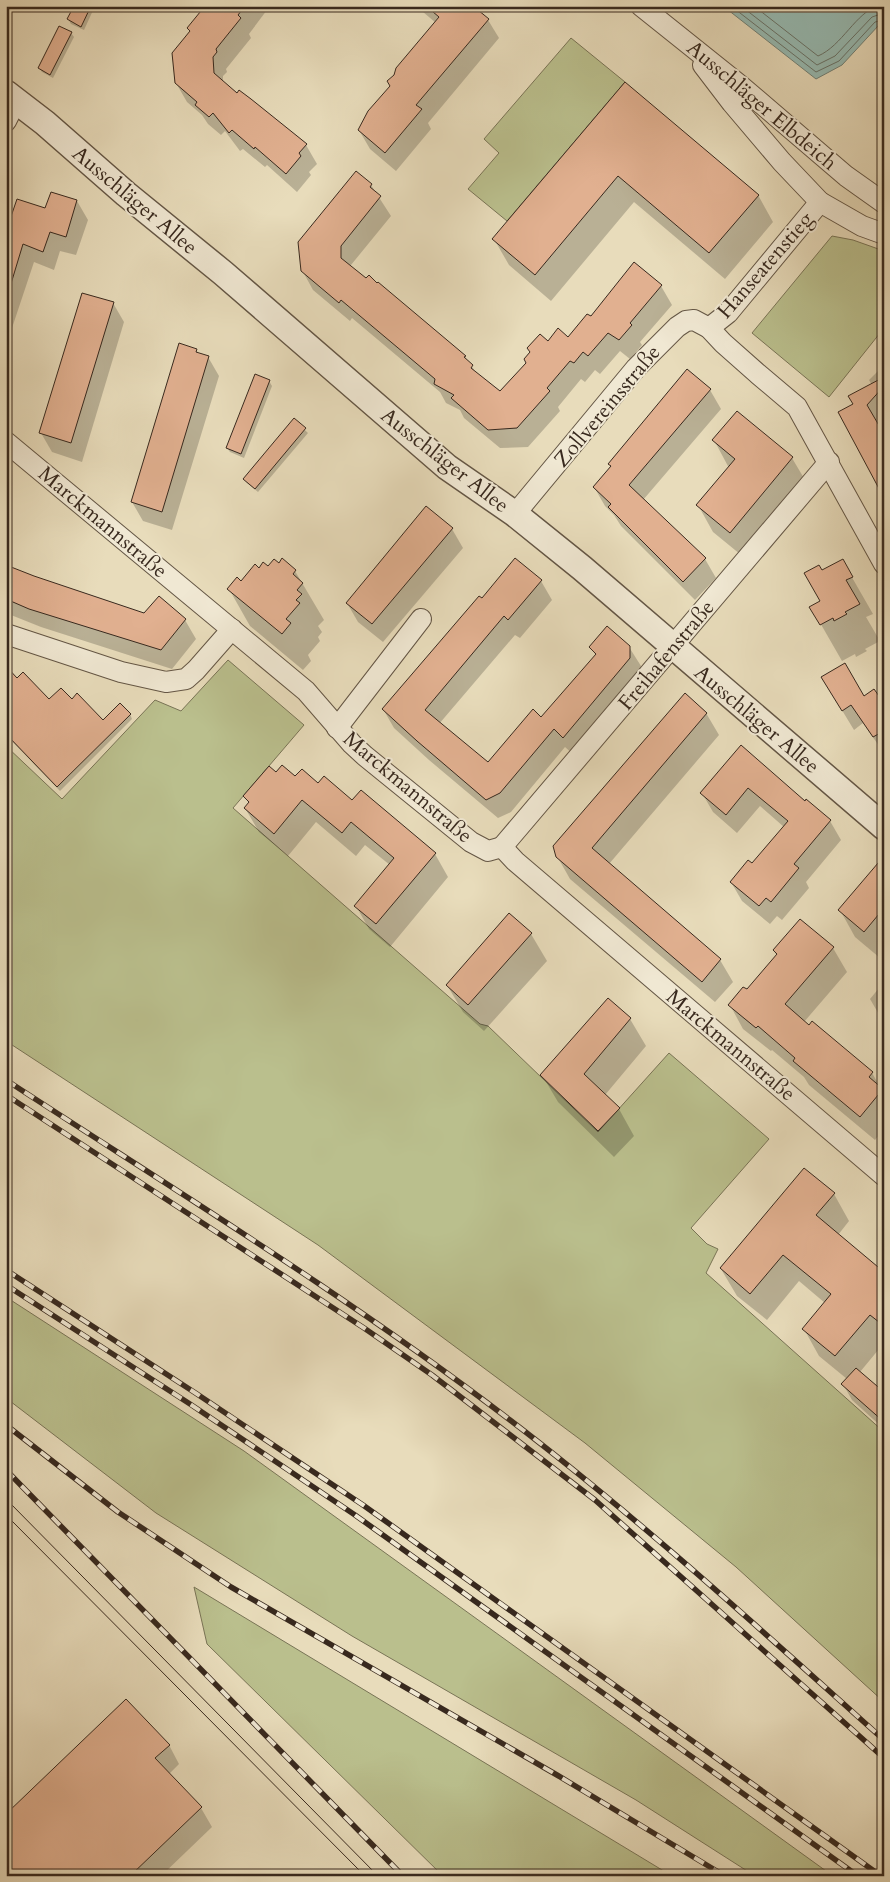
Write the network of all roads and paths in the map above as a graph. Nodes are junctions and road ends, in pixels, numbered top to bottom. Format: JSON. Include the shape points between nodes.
{"nodes":[{"id":1,"x":640,"y":6,"type":"edge"},
{"id":2,"x":682,"y":38,"type":"junction"},
{"id":3,"x":10,"y":105,"type":"edge"},
{"id":4,"x":820,"y":202,"type":"junction"},
{"id":5,"x":884,"y":203,"type":"edge"},
{"id":6,"x":884,"y":234,"type":"edge"},
{"id":7,"x":710,"y":328,"type":"junction"},
{"id":8,"x":6,"y":442,"type":"edge"},
{"id":9,"x":829,"y":462,"type":"junction"},
{"id":10,"x":515,"y":514,"type":"junction"},
{"id":11,"x":884,"y":564,"type":"edge"},
{"id":12,"x":422,"y":620,"type":"dead end"},
{"id":13,"x":232,"y":629,"type":"junction"},
{"id":14,"x":6,"y":634,"type":"edge"},
{"id":15,"x":673,"y":647,"type":"junction"},
{"id":16,"x":337,"y":728,"type":"junction"},
{"id":17,"x":884,"y":827,"type":"edge"},
{"id":18,"x":502,"y":847,"type":"junction"},
{"id":19,"x":884,"y":1176,"type":"edge"}],
"edges":[{"from":1,"to":2,"type":"street","name":"Ausschläger Elbdeich"},
{"from":2,"to":4,"type":"street","name":"Hanseatenstieg","via":[[732,103]]},
{"from":2,"to":5,"type":"street","name":"Ausschläger Elbdeich","via":[[846,176]]},
{"from":3,"to":10,"type":"street","name":"Ausschläger Allee","via":[[223,273],[440,461]]},
{"from":4,"to":6,"type":"street","name":"Hanseatenstieg","via":[[862,226]]},
{"from":4,"to":7,"type":"street","name":"Hanseatenstieg","via":[[728,312]]},
{"from":7,"to":9,"type":"street","via":[[722,343],[797,407]]},
{"from":7,"to":10,"type":"street","name":"Zollvereinsstraße","via":[[694,320],[686,321],[670,332],[636,368]]},
{"from":8,"to":13,"type":"street","name":"Marckmannstraße"},
{"from":9,"to":11,"type":"street"},
{"from":9,"to":15,"type":"street","name":"Freihafenstraße"},
{"from":10,"to":15,"type":"street","name":"Ausschläger Allee"},
{"from":12,"to":16,"type":"street"},
{"from":13,"to":14,"type":"street","via":[[186,679],[166,682],[121,672]]},
{"from":13,"to":16,"type":"street","name":"Marckmannstraße","via":[[306,691]]},
{"from":15,"to":17,"type":"street","name":"Ausschläger Allee"},
{"from":15,"to":18,"type":"street","name":"Freihafenstraße"},
{"from":16,"to":18,"type":"street","name":"Marckmannstraße","via":[[365,756],[471,842],[488,851]]},
{"from":18,"to":19,"type":"street","name":"Marckmannstraße","via":[[515,862]]}]}
